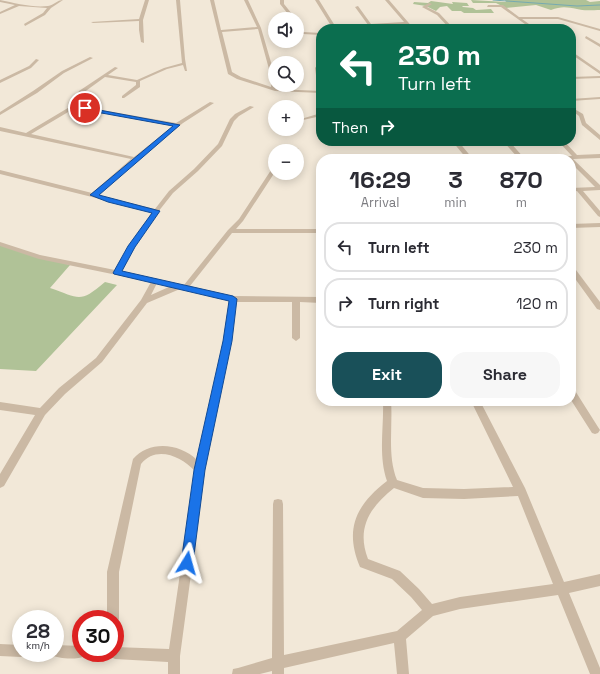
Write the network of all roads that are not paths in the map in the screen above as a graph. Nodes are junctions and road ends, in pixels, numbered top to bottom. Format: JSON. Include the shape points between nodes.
{"nodes":[{"id":1,"x":61,"y":0,"type":"edge"},
{"id":2,"x":147,"y":0,"type":"edge"},
{"id":3,"x":178,"y":0,"type":"edge"},
{"id":4,"x":212,"y":0,"type":"edge"},
{"id":5,"x":246,"y":0,"type":"edge"},
{"id":6,"x":282,"y":0,"type":"edge"},
{"id":7,"x":317,"y":0,"type":"edge"},
{"id":8,"x":387,"y":0,"type":"edge"},
{"id":9,"x":0,"y":2,"type":"edge"},
{"id":10,"x":430,"y":4,"type":"dead end"},
{"id":11,"x":18,"y":5,"type":"junction"},
{"id":12,"x":488,"y":6,"type":"dead end"},
{"id":13,"x":50,"y":7,"type":"junction"},
{"id":14,"x":357,"y":7,"type":"dead end"},
{"id":15,"x":288,"y":12,"type":"edge"},
{"id":16,"x":0,"y":13,"type":"edge"},
{"id":17,"x":518,"y":18,"type":"junction"},
{"id":18,"x":139,"y":20,"type":"junction"},
{"id":19,"x":93,"y":22,"type":"dead end"},
{"id":20,"x":406,"y":23,"type":"joint"},
{"id":21,"x":332,"y":24,"type":"edge"},
{"id":22,"x":370,"y":24,"type":"edge"},
{"id":23,"x":388,"y":24,"type":"edge"},
{"id":24,"x":447,"y":24,"type":"edge"},
{"id":25,"x":527,"y":24,"type":"edge"},
{"id":26,"x":25,"y":25,"type":"dead end"},
{"id":27,"x":259,"y":28,"type":"junction"},
{"id":28,"x":600,"y":30,"type":"edge"},
{"id":29,"x":219,"y":31,"type":"junction"},
{"id":30,"x":304,"y":34,"type":"edge"},
{"id":31,"x":316,"y":34,"type":"edge"},
{"id":32,"x":586,"y":37,"type":"dead end"},
{"id":33,"x":143,"y":42,"type":"dead end"},
{"id":34,"x":600,"y":46,"type":"edge"},
{"id":35,"x":576,"y":56,"type":"edge"},
{"id":36,"x":91,"y":58,"type":"dead end"},
{"id":37,"x":268,"y":59,"type":"edge"},
{"id":38,"x":37,"y":60,"type":"dead end"},
{"id":39,"x":184,"y":64,"type":"junction"},
{"id":40,"x":116,"y":68,"type":"dead end"},
{"id":41,"x":186,"y":70,"type":"dead end"},
{"id":42,"x":600,"y":73,"type":"edge"},
{"id":43,"x":105,"y":76,"type":"junction"},
{"id":44,"x":600,"y":77,"type":"edge"},
{"id":45,"x":576,"y":78,"type":"edge"},
{"id":46,"x":138,"y":81,"type":"junction"},
{"id":47,"x":0,"y":82,"type":"edge"},
{"id":48,"x":268,"y":88,"type":"edge"},
{"id":49,"x":304,"y":91,"type":"edge"},
{"id":50,"x":316,"y":92,"type":"edge"},
{"id":51,"x":124,"y":97,"type":"dead end"},
{"id":52,"x":600,"y":98,"type":"edge"},
{"id":53,"x":576,"y":100,"type":"edge"},
{"id":54,"x":212,"y":103,"type":"dead end"},
{"id":55,"x":74,"y":106,"type":"junction"},
{"id":56,"x":252,"y":107,"type":"dead end"},
{"id":57,"x":576,"y":112,"type":"edge"},
{"id":58,"x":0,"y":114,"type":"edge"},
{"id":59,"x":316,"y":115,"type":"edge"},
{"id":60,"x":304,"y":119,"type":"edge"},
{"id":61,"x":177,"y":125,"type":"junction"},
{"id":62,"x":0,"y":129,"type":"edge"},
{"id":63,"x":28,"y":134,"type":"junction"},
{"id":64,"x":600,"y":138,"type":"edge"},
{"id":65,"x":458,"y":146,"type":"edge"},
{"id":66,"x":510,"y":146,"type":"edge"},
{"id":67,"x":466,"y":154,"type":"edge"},
{"id":68,"x":518,"y":154,"type":"edge"},
{"id":69,"x":600,"y":156,"type":"edge"},
{"id":70,"x":576,"y":158,"type":"edge"},
{"id":71,"x":137,"y":159,"type":"junction"},
{"id":72,"x":576,"y":163,"type":"edge"},
{"id":73,"x":0,"y":172,"type":"edge"},
{"id":74,"x":268,"y":179,"type":"edge"},
{"id":75,"x":600,"y":188,"type":"edge"},
{"id":76,"x":579,"y":190,"type":"joint"},
{"id":77,"x":94,"y":195,"type":"junction"},
{"id":78,"x":156,"y":211,"type":"junction"},
{"id":79,"x":600,"y":215,"type":"edge"},
{"id":80,"x":600,"y":225,"type":"edge"},
{"id":81,"x":576,"y":226,"type":"edge"},
{"id":82,"x":230,"y":231,"type":"junction"},
{"id":83,"x":316,"y":231,"type":"edge"},
{"id":84,"x":0,"y":244,"type":"edge"},
{"id":85,"x":117,"y":273,"type":"junction"},
{"id":86,"x":576,"y":279,"type":"edge"},
{"id":87,"x":155,"y":280,"type":"junction"},
{"id":88,"x":182,"y":287,"type":"junction"},
{"id":89,"x":233,"y":299,"type":"junction"},
{"id":90,"x":296,"y":300,"type":"junction"},
{"id":91,"x":316,"y":300,"type":"edge"},
{"id":92,"x":144,"y":301,"type":"junction"},
{"id":93,"x":600,"y":307,"type":"edge"},
{"id":94,"x":296,"y":338,"type":"dead end"},
{"id":95,"x":576,"y":400,"type":"edge"},
{"id":96,"x":0,"y":406,"type":"edge"},
{"id":97,"x":387,"y":406,"type":"edge"},
{"id":98,"x":477,"y":406,"type":"edge"},
{"id":99,"x":42,"y":412,"type":"junction"},
{"id":100,"x":595,"y":430,"type":"dead end"},
{"id":101,"x":200,"y":470,"type":"junction"},
{"id":102,"x":0,"y":483,"type":"edge"},
{"id":103,"x":393,"y":483,"type":"junction"},
{"id":104,"x":521,"y":491,"type":"junction"},
{"id":105,"x":278,"y":504,"type":"dead end"},
{"id":106,"x":600,"y":580,"type":"edge"},
{"id":107,"x":561,"y":589,"type":"junction"},
{"id":108,"x":113,"y":610,"type":"edge"},
{"id":109,"x":430,"y":611,"type":"junction"},
{"id":110,"x":400,"y":636,"type":"junction"},
{"id":111,"x":0,"y":650,"type":"edge"},
{"id":112,"x":12,"y":651,"type":"edge"},
{"id":113,"x":124,"y":653,"type":"edge"},
{"id":114,"x":174,"y":656,"type":"junction"},
{"id":115,"x":278,"y":668,"type":"edge"},
{"id":116,"x":174,"y":674,"type":"edge"},
{"id":117,"x":238,"y":674,"type":"edge"},
{"id":118,"x":403,"y":674,"type":"edge"},
{"id":119,"x":596,"y":674,"type":"edge"}],
"edges":[{"from":1,"to":13,"type":"street"},
{"from":2,"to":18,"type":"street"},
{"from":3,"to":39,"type":"street"},
{"from":4,"to":29,"type":"street"},
{"from":5,"to":27,"type":"street"},
{"from":6,"to":15,"type":"street"},
{"from":7,"to":21,"type":"street"},
{"from":8,"to":20,"type":"street"},
{"from":9,"to":11,"type":"street"},
{"from":10,"to":24,"type":"street","via":[[424,7],[438,14]]},
{"from":11,"to":13,"type":"street"},
{"from":11,"to":16,"type":"street"},
{"from":12,"to":17,"type":"street","via":[[502,6]]},
{"from":13,"to":26,"type":"street","via":[[44,14]]},
{"from":14,"to":22,"type":"street"},
{"from":17,"to":25,"type":"street"},
{"from":17,"to":28,"type":"street","via":[[558,18]]},
{"from":18,"to":19,"type":"street"},
{"from":18,"to":33,"type":"street"},
{"from":20,"to":23,"type":"street"},
{"from":27,"to":29,"type":"street"},
{"from":27,"to":37,"type":"street"},
{"from":29,"to":48,"type":"street","via":[[230,73]]},
{"from":30,"to":31,"type":"street"},
{"from":32,"to":34,"type":"street"},
{"from":35,"to":42,"type":"street"},
{"from":36,"to":58,"type":"street","via":[[63,72]]},
{"from":38,"to":47,"type":"street","via":[[30,67]]},
{"from":39,"to":41,"type":"street"},
{"from":39,"to":46,"type":"street","via":[[165,68]]},
{"from":40,"to":43,"type":"street"},
{"from":43,"to":46,"type":"street"},
{"from":43,"to":55,"type":"street","via":[[81,92],[79,95],[82,100]]},
{"from":44,"to":45,"type":"street"},
{"from":46,"to":51,"type":"street","via":[[138,86]]},
{"from":49,"to":50,"type":"street"},
{"from":52,"to":53,"type":"street"},
{"from":54,"to":61,"type":"street"},
{"from":55,"to":61,"type":"street"},
{"from":55,"to":63,"type":"street"},
{"from":56,"to":78,"type":"street","via":[[232,120],[220,144]]},
{"from":57,"to":64,"type":"street","via":[[581,115],[584,124]]},
{"from":59,"to":60,"type":"street"},
{"from":61,"to":71,"type":"street"},
{"from":62,"to":63,"type":"street"},
{"from":63,"to":71,"type":"street"},
{"from":65,"to":67,"type":"street"},
{"from":66,"to":68,"type":"street"},
{"from":69,"to":70,"type":"street"},
{"from":71,"to":77,"type":"street"},
{"from":72,"to":75,"type":"street"},
{"from":73,"to":77,"type":"street"},
{"from":74,"to":82,"type":"street","via":[[241,220]]},
{"from":75,"to":76,"type":"street"},
{"from":76,"to":79,"type":"street"},
{"from":77,"to":78,"type":"street"},
{"from":78,"to":85,"type":"street"},
{"from":80,"to":81,"type":"street"},
{"from":82,"to":83,"type":"street"},
{"from":82,"to":88,"type":"street"},
{"from":84,"to":85,"type":"street","via":[[39,257]]},
{"from":85,"to":87,"type":"street"},
{"from":86,"to":93,"type":"street"},
{"from":87,"to":88,"type":"street"},
{"from":87,"to":92,"type":"street"},
{"from":88,"to":89,"type":"street"},
{"from":88,"to":92,"type":"street"},
{"from":89,"to":90,"type":"street"},
{"from":89,"to":101,"type":"street","via":[[227,341]]},
{"from":90,"to":91,"type":"street"},
{"from":90,"to":94,"type":"street"},
{"from":92,"to":99,"type":"street","via":[[99,360],[62,391]]},
{"from":95,"to":100,"type":"street"},
{"from":96,"to":99,"type":"street"},
{"from":97,"to":103,"type":"street","via":[[387,459]]},
{"from":98,"to":104,"type":"street"},
{"from":99,"to":102,"type":"street"},
{"from":101,"to":108,"type":"street","via":[[186,457],[166,450],[149,450],[140,455],[136,462],[113,572]]},
{"from":101,"to":114,"type":"street"},
{"from":103,"to":104,"type":"street","via":[[423,493]]},
{"from":103,"to":109,"type":"street","via":[[379,493],[366,508],[359,525],[359,553],[364,563],[396,575]]},
{"from":104,"to":107,"type":"street"},
{"from":105,"to":115,"type":"street"},
{"from":106,"to":107,"type":"street"},
{"from":107,"to":109,"type":"street","via":[[460,603]]},
{"from":107,"to":119,"type":"street"},
{"from":109,"to":110,"type":"street"},
{"from":110,"to":115,"type":"street"},
{"from":110,"to":118,"type":"street"},
{"from":111,"to":112,"type":"street"},
{"from":113,"to":114,"type":"street"},
{"from":114,"to":116,"type":"street"},
{"from":115,"to":117,"type":"street"}]}
